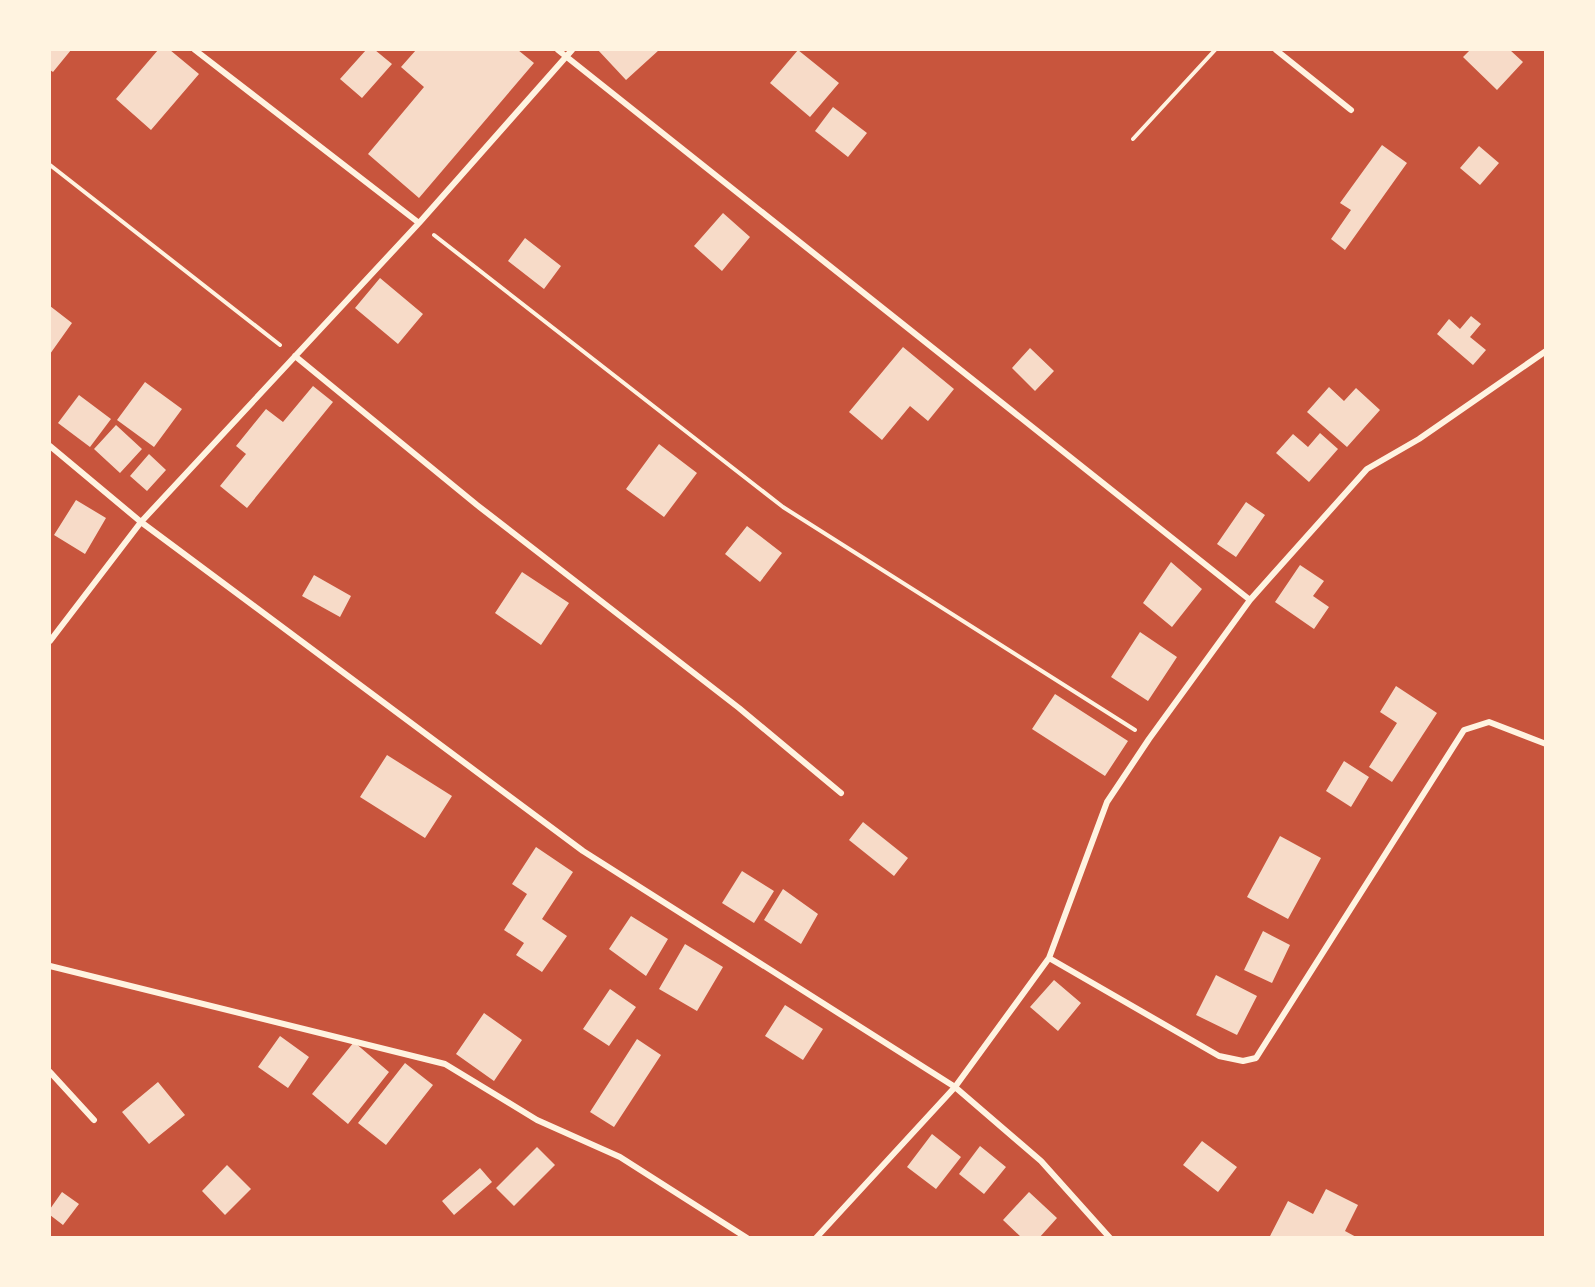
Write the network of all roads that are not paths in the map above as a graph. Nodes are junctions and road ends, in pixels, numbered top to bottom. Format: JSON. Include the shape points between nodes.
{"nodes":[{"id":1,"x":195,"y":50,"type":"edge"},
{"id":2,"x":558,"y":50,"type":"edge"},
{"id":3,"x":572,"y":50,"type":"edge"},
{"id":4,"x":1276,"y":50,"type":"edge"},
{"id":5,"x":567,"y":56,"type":"junction"},
{"id":6,"x":1351,"y":110,"type":"dead end"},
{"id":7,"x":418,"y":223,"type":"junction"},
{"id":8,"x":1545,"y":351,"type":"edge"},
{"id":9,"x":295,"y":356,"type":"junction"},
{"id":10,"x":50,"y":446,"type":"edge"},
{"id":11,"x":141,"y":522,"type":"junction"},
{"id":12,"x":1250,"y":600,"type":"junction"},
{"id":13,"x":50,"y":641,"type":"edge"},
{"id":14,"x":1545,"y":744,"type":"edge"},
{"id":15,"x":841,"y":793,"type":"dead end"},
{"id":16,"x":1049,"y":958,"type":"junction"},
{"id":17,"x":50,"y":966,"type":"edge"},
{"id":18,"x":50,"y":1072,"type":"edge"},
{"id":19,"x":955,"y":1086,"type":"junction"},
{"id":20,"x":94,"y":1120,"type":"dead end"},
{"id":21,"x":747,"y":1238,"type":"edge"},
{"id":22,"x":816,"y":1238,"type":"edge"},
{"id":23,"x":1110,"y":1238,"type":"edge"}],
"edges":[{"from":1,"to":7,"type":"street"},
{"from":2,"to":5,"type":"street"},
{"from":3,"to":5,"type":"street"},
{"from":4,"to":6,"type":"street"},
{"from":5,"to":7,"type":"street"},
{"from":5,"to":12,"type":"street"},
{"from":7,"to":9,"type":"street"},
{"from":8,"to":12,"type":"street","via":[[1419,439],[1367,469]]},
{"from":9,"to":11,"type":"street"},
{"from":9,"to":15,"type":"street"},
{"from":10,"to":11,"type":"street"},
{"from":11,"to":13,"type":"street"},
{"from":11,"to":19,"type":"street","via":[[583,851]]},
{"from":12,"to":16,"type":"street","via":[[1107,802]]},
{"from":14,"to":16,"type":"street","via":[[1489,722],[1464,730],[1256,1058],[1243,1061],[1219,1056]]},
{"from":16,"to":19,"type":"street"},
{"from":17,"to":21,"type":"street","via":[[445,1064],[537,1120],[620,1157]]},
{"from":18,"to":20,"type":"street"},
{"from":19,"to":22,"type":"street"},
{"from":19,"to":23,"type":"street","via":[[1041,1161]]}]}
